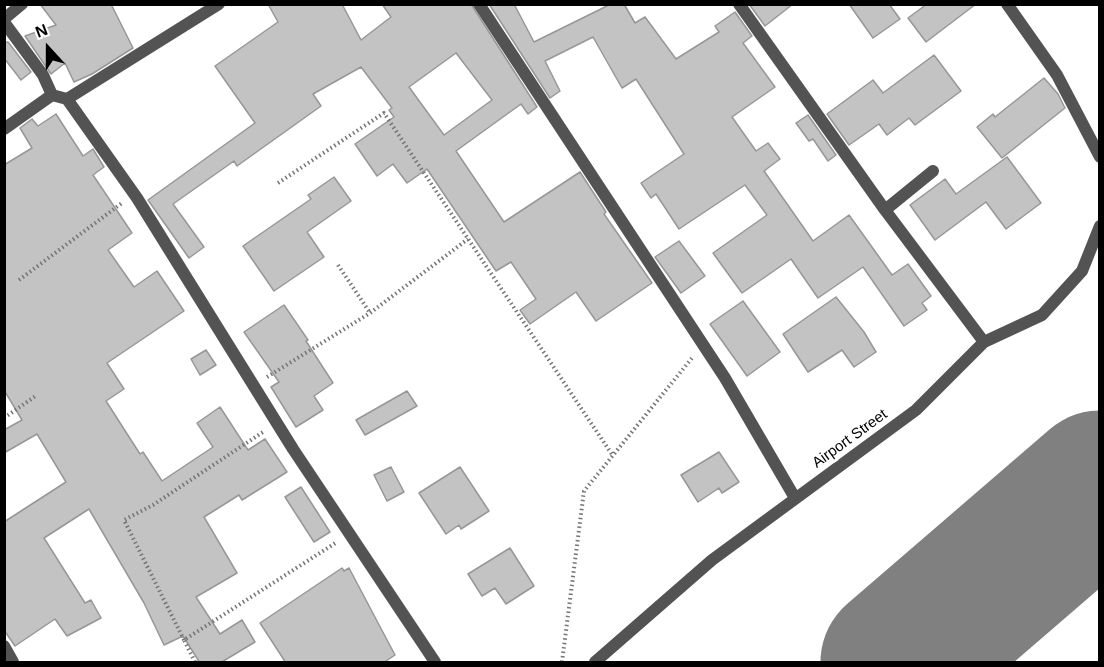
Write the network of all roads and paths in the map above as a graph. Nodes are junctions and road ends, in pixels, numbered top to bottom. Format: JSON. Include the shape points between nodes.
{"nodes":[{"id":1,"x":22,"y":4,"type":"edge"},
{"id":2,"x":219,"y":4,"type":"edge"},
{"id":3,"x":479,"y":4,"type":"edge"},
{"id":4,"x":739,"y":4,"type":"edge"},
{"id":5,"x":1007,"y":4,"type":"edge"},
{"id":6,"x":4,"y":21,"type":"edge"},
{"id":7,"x":52,"y":95,"type":"junction"},
{"id":8,"x":67,"y":99,"type":"junction"},
{"id":9,"x":4,"y":129,"type":"edge"},
{"id":10,"x":1100,"y":157,"type":"edge"},
{"id":11,"x":933,"y":171,"type":"dead end"},
{"id":12,"x":278,"y":183,"type":"dead end"},
{"id":13,"x":134,"y":193,"type":"junction"},
{"id":14,"x":885,"y":210,"type":"junction"},
{"id":15,"x":1100,"y":226,"type":"edge"},
{"id":16,"x":468,"y":239,"type":"junction"},
{"id":17,"x":338,"y":265,"type":"dead end"},
{"id":18,"x":19,"y":280,"type":"dead end"},
{"id":19,"x":370,"y":313,"type":"junction"},
{"id":20,"x":984,"y":342,"type":"junction"},
{"id":21,"x":703,"y":344,"type":"junction"},
{"id":22,"x":254,"y":386,"type":"junction"},
{"id":23,"x":38,"y":395,"type":"dead end"},
{"id":24,"x":4,"y":418,"type":"edge"},
{"id":25,"x":277,"y":423,"type":"junction"},
{"id":26,"x":612,"y":456,"type":"junction"},
{"id":27,"x":795,"y":498,"type":"junction"},
{"id":28,"x":350,"y":535,"type":"junction"},
{"id":29,"x":184,"y":640,"type":"junction"},
{"id":30,"x":4,"y":646,"type":"edge"},
{"id":31,"x":13,"y":663,"type":"edge"},
{"id":32,"x":195,"y":663,"type":"edge"},
{"id":33,"x":435,"y":663,"type":"edge"},
{"id":34,"x":562,"y":663,"type":"edge"},
{"id":35,"x":595,"y":663,"type":"edge"}],
"edges":[{"from":1,"to":6,"type":"street"},
{"from":2,"to":8,"type":"street"},
{"from":3,"to":21,"type":"street"},
{"from":4,"to":14,"type":"street"},
{"from":5,"to":10,"type":"street","via":[[1057,75]]},
{"from":6,"to":7,"type":"street","via":[[44,75]]},
{"from":7,"to":8,"type":"street"},
{"from":7,"to":9,"type":"street"},
{"from":8,"to":13,"type":"street"},
{"from":11,"to":14,"type":"street"},
{"from":12,"to":16,"type":"path","via":[[384,113]]},
{"from":13,"to":18,"type":"path"},
{"from":13,"to":22,"type":"street"},
{"from":14,"to":20,"type":"street"},
{"from":15,"to":20,"type":"street","name":"Airport Street","via":[[1082,271],[1042,315]]},
{"from":16,"to":19,"type":"path"},
{"from":16,"to":26,"type":"path"},
{"from":17,"to":19,"type":"path"},
{"from":19,"to":22,"type":"path"},
{"from":20,"to":27,"type":"street","name":"Airport Street","via":[[916,410]]},
{"from":21,"to":26,"type":"path"},
{"from":21,"to":27,"type":"street"},
{"from":22,"to":25,"type":"street"},
{"from":23,"to":24,"type":"path"},
{"from":25,"to":28,"type":"street"},
{"from":25,"to":29,"type":"path","via":[[124,520]]},
{"from":26,"to":34,"type":"path","via":[[585,491]]},
{"from":27,"to":35,"type":"street","name":"Airport Street","via":[[712,560]]},
{"from":28,"to":29,"type":"path"},
{"from":28,"to":33,"type":"street"},
{"from":29,"to":32,"type":"path"},
{"from":30,"to":31,"type":"street"}]}
